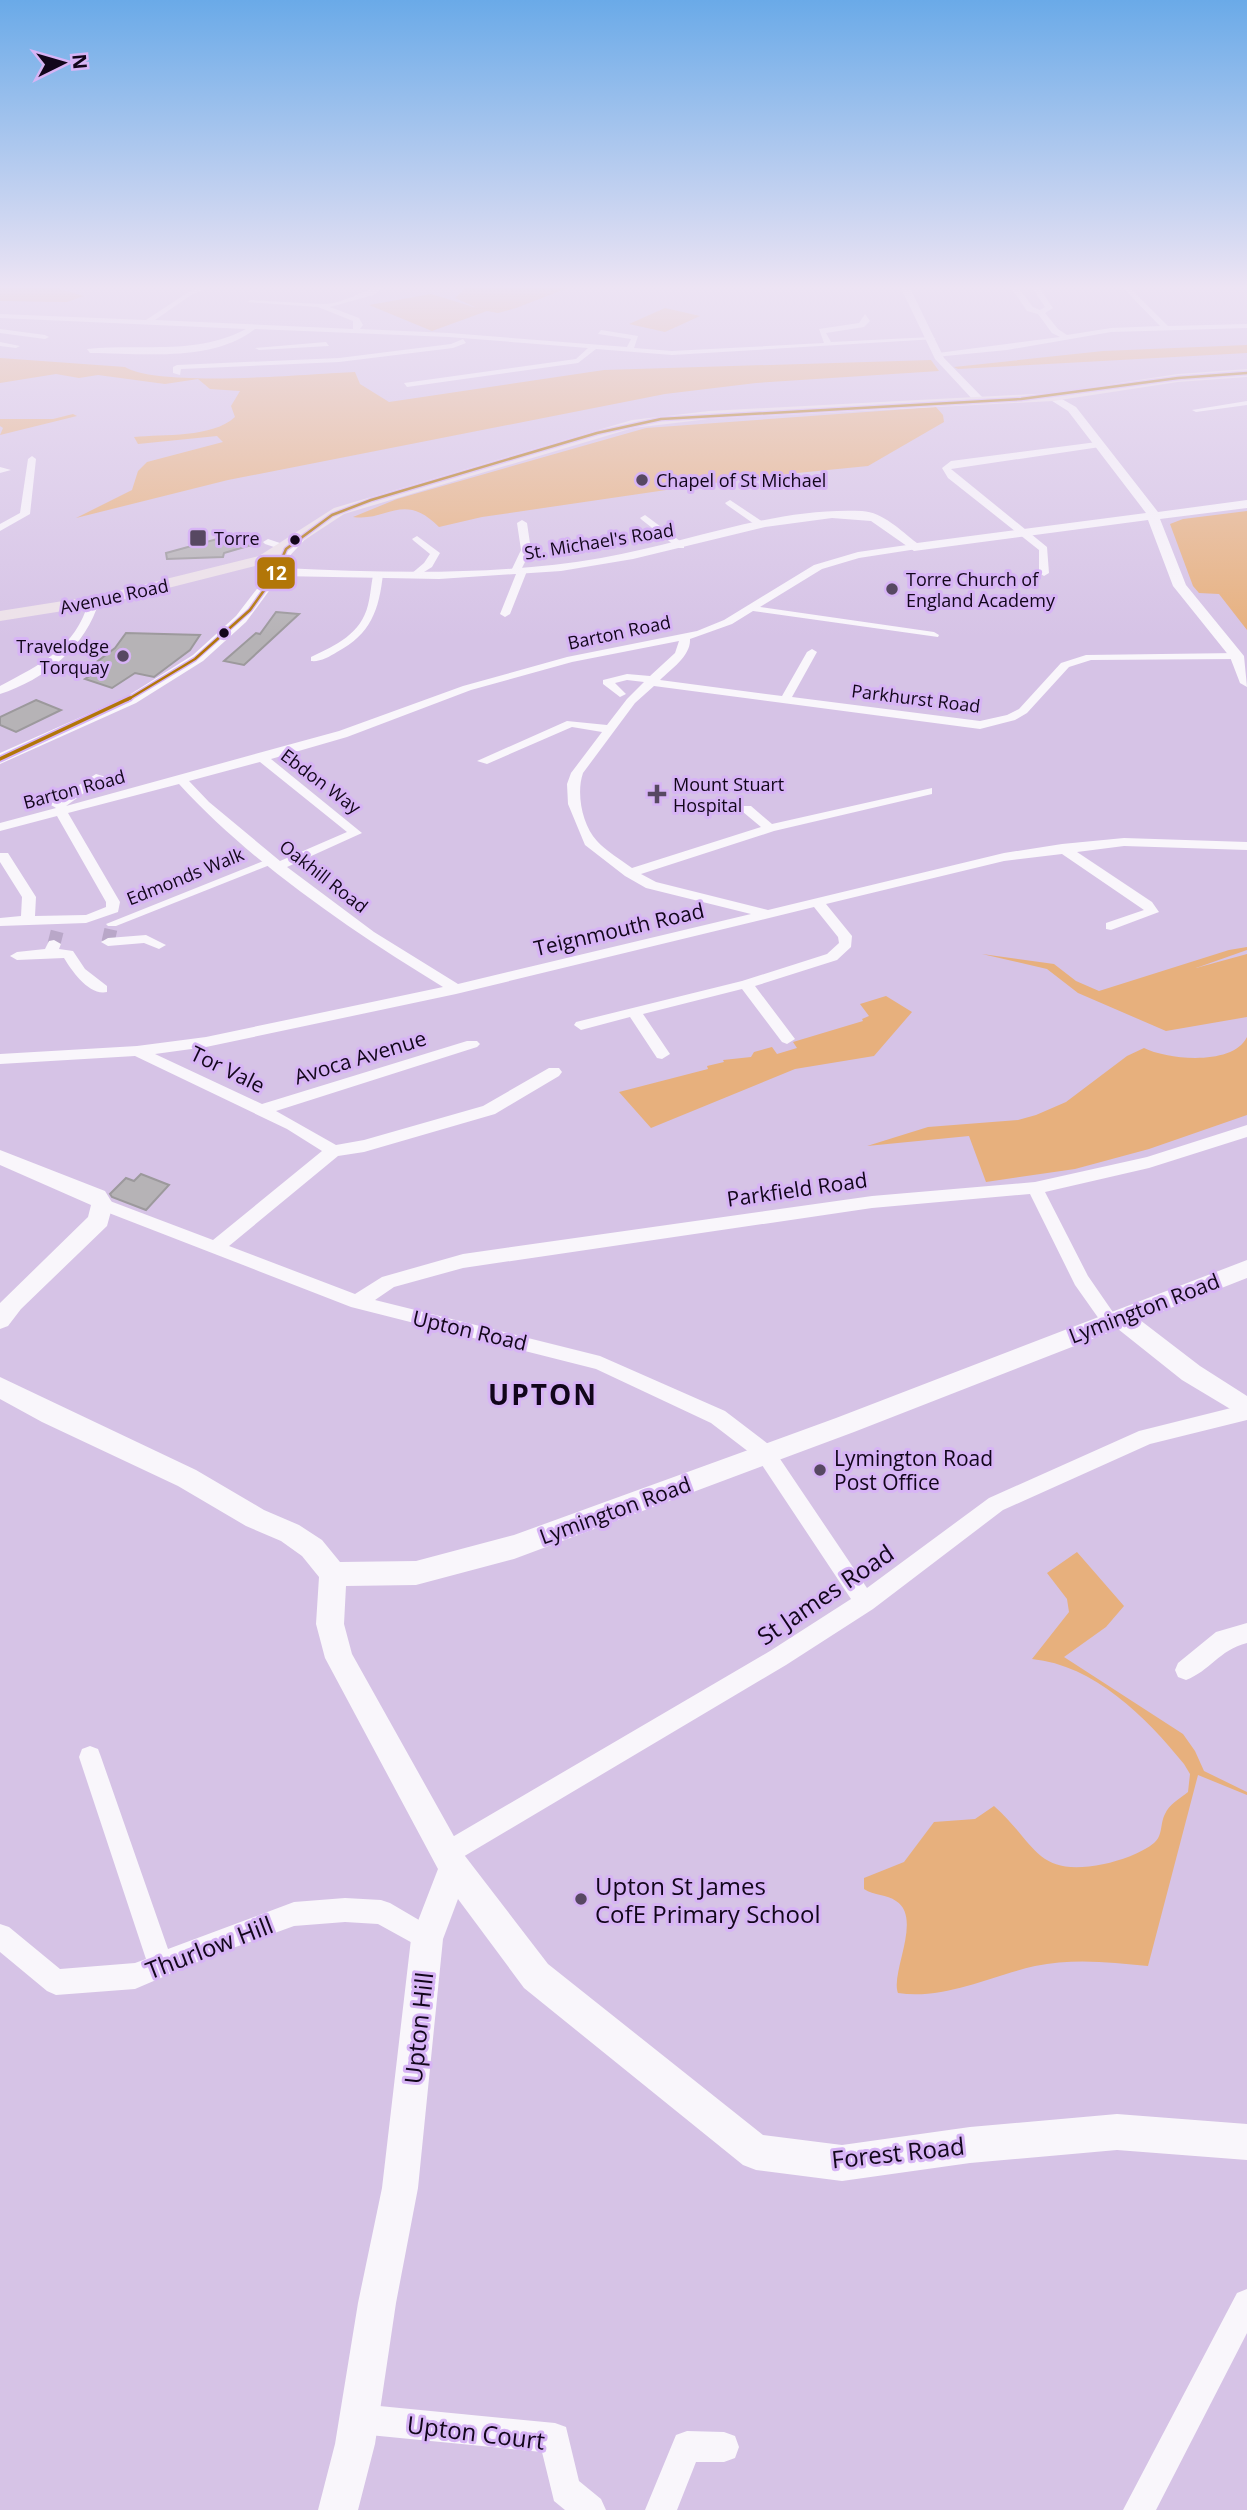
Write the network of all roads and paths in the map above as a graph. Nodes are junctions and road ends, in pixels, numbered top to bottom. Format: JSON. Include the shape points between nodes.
{"nodes":[{"id":1,"x":927,"y":403,"type":"edge"},
{"id":2,"x":1063,"y":403,"type":"edge"},
{"id":3,"x":1240,"y":403,"type":"edge"},
{"id":4,"x":1196,"y":410,"type":"dead end"},
{"id":5,"x":1097,"y":445,"type":"junction"},
{"id":6,"x":32,"y":459,"type":"dead end"},
{"id":7,"x":730,"y":503,"type":"dead end"},
{"id":8,"x":1247,"y":504,"type":"edge"},
{"id":9,"x":340,"y":511,"type":"junction"},
{"id":10,"x":1155,"y":515,"type":"junction"},
{"id":11,"x":645,"y":519,"type":"dead end"},
{"id":12,"x":522,"y":523,"type":"dead end"},
{"id":13,"x":760,"y":524,"type":"junction"},
{"id":14,"x":0,"y":528,"type":"edge"},
{"id":15,"x":307,"y":531,"type":"junction"},
{"id":16,"x":1024,"y":532,"type":"junction"},
{"id":17,"x":417,"y":539,"type":"dead end"},
{"id":18,"x":681,"y":546,"type":"junction"},
{"id":19,"x":914,"y":547,"type":"junction"},
{"id":20,"x":272,"y":555,"type":"junction"},
{"id":21,"x":227,"y":569,"type":"junction"},
{"id":22,"x":519,"y":571,"type":"junction"},
{"id":23,"x":1044,"y":573,"type":"dead end"},
{"id":24,"x":378,"y":574,"type":"junction"},
{"id":25,"x":416,"y":574,"type":"junction"},
{"id":26,"x":94,"y":601,"type":"junction"},
{"id":27,"x":751,"y":608,"type":"junction"},
{"id":28,"x":505,"y":614,"type":"dead end"},
{"id":29,"x":0,"y":616,"type":"edge"},
{"id":30,"x":929,"y":632,"type":"dead end"},
{"id":31,"x":684,"y":636,"type":"junction"},
{"id":32,"x":812,"y":652,"type":"dead end"},
{"id":33,"x":1237,"y":656,"type":"junction"},
{"id":34,"x":314,"y":659,"type":"dead end"},
{"id":35,"x":653,"y":681,"type":"junction"},
{"id":36,"x":1247,"y":682,"type":"edge"},
{"id":37,"x":0,"y":691,"type":"edge"},
{"id":38,"x":620,"y":694,"type":"dead end"},
{"id":39,"x":785,"y":700,"type":"junction"},
{"id":40,"x":558,"y":718,"type":"dead end"},
{"id":41,"x":571,"y":723,"type":"junction"},
{"id":42,"x":608,"y":729,"type":"junction"},
{"id":43,"x":262,"y":758,"type":"junction"},
{"id":44,"x":0,"y":759,"type":"edge"},
{"id":45,"x":484,"y":761,"type":"dead end"},
{"id":46,"x":100,"y":777,"type":"dead end"},
{"id":47,"x":181,"y":779,"type":"junction"},
{"id":48,"x":928,"y":791,"type":"dead end"},
{"id":49,"x":747,"y":809,"type":"dead end"},
{"id":50,"x":61,"y":811,"type":"junction"},
{"id":51,"x":0,"y":820,"type":"edge"},
{"id":52,"x":0,"y":827,"type":"edge"},
{"id":53,"x":770,"y":828,"type":"junction"},
{"id":54,"x":1247,"y":846,"type":"edge"},
{"id":55,"x":1062,"y":848,"type":"junction"},
{"id":56,"x":3,"y":856,"type":"dead end"},
{"id":57,"x":277,"y":865,"type":"junction"},
{"id":58,"x":630,"y":873,"type":"junction"},
{"id":59,"x":818,"y":903,"type":"junction"},
{"id":60,"x":772,"y":915,"type":"junction"},
{"id":61,"x":108,"y":919,"type":"junction"},
{"id":62,"x":27,"y":920,"type":"junction"},
{"id":63,"x":0,"y":922,"type":"edge"},
{"id":64,"x":1111,"y":926,"type":"dead end"},
{"id":65,"x":108,"y":942,"type":"dead end"},
{"id":66,"x":159,"y":945,"type":"dead end"},
{"id":67,"x":17,"y":956,"type":"dead end"},
{"id":68,"x":746,"y":984,"type":"junction"},
{"id":69,"x":102,"y":989,"type":"dead end"},
{"id":70,"x":456,"y":989,"type":"junction"},
{"id":71,"x":634,"y":1012,"type":"junction"},
{"id":72,"x":581,"y":1025,"type":"dead end"},
{"id":73,"x":787,"y":1039,"type":"dead end"},
{"id":74,"x":472,"y":1044,"type":"dead end"},
{"id":75,"x":137,"y":1051,"type":"junction"},
{"id":76,"x":662,"y":1054,"type":"dead end"},
{"id":77,"x":0,"y":1059,"type":"edge"},
{"id":78,"x":554,"y":1072,"type":"dead end"},
{"id":79,"x":260,"y":1110,"type":"junction"},
{"id":80,"x":1247,"y":1131,"type":"edge"},
{"id":81,"x":333,"y":1151,"type":"junction"},
{"id":82,"x":0,"y":1157,"type":"edge"},
{"id":83,"x":1035,"y":1188,"type":"junction"},
{"id":84,"x":102,"y":1204,"type":"junction"},
{"id":85,"x":214,"y":1249,"type":"junction"},
{"id":86,"x":1247,"y":1269,"type":"edge"},
{"id":87,"x":357,"y":1302,"type":"junction"},
{"id":88,"x":1114,"y":1319,"type":"junction"},
{"id":89,"x":0,"y":1320,"type":"edge"},
{"id":90,"x":0,"y":1387,"type":"edge"},
{"id":91,"x":1247,"y":1411,"type":"edge"},
{"id":92,"x":765,"y":1453,"type":"junction"},
{"id":93,"x":333,"y":1574,"type":"junction"},
{"id":94,"x":865,"y":1602,"type":"junction"},
{"id":95,"x":1247,"y":1633,"type":"edge"},
{"id":96,"x":1186,"y":1670,"type":"dead end"},
{"id":97,"x":90,"y":1758,"type":"dead end"},
{"id":98,"x":450,"y":1861,"type":"junction"},
{"id":99,"x":0,"y":1936,"type":"edge"},
{"id":100,"x":427,"y":1939,"type":"junction"},
{"id":101,"x":161,"y":1965,"type":"junction"},
{"id":102,"x":1247,"y":2142,"type":"edge"},
{"id":103,"x":1247,"y":2303,"type":"edge"},
{"id":104,"x":359,"y":2419,"type":"junction"},
{"id":105,"x":724,"y":2447,"type":"dead end"},
{"id":106,"x":338,"y":2510,"type":"edge"},
{"id":107,"x":590,"y":2510,"type":"edge"},
{"id":108,"x":661,"y":2510,"type":"edge"},
{"id":109,"x":1139,"y":2510,"type":"edge"}],
"edges":[{"from":1,"to":9,"type":"main road","via":[[661,419],[597,433]]},
{"from":2,"to":5,"type":"street"},
{"from":3,"to":4,"type":"street"},
{"from":5,"to":10,"type":"street"},
{"from":5,"to":16,"type":"street","via":[[946,468]]},
{"from":6,"to":14,"type":"street","via":[[25,514]]},
{"from":7,"to":13,"type":"street"},
{"from":8,"to":10,"type":"street","name":"Barton Road"},
{"from":9,"to":15,"type":"main road","name":"Avenue Road"},
{"from":9,"to":20,"type":"main road","via":[[320,518]]},
{"from":10,"to":16,"type":"street","name":"Barton Road"},
{"from":10,"to":33,"type":"street","via":[[1158,536],[1180,586]]},
{"from":11,"to":18,"type":"street"},
{"from":12,"to":22,"type":"street","via":[[526,550]]},
{"from":13,"to":18,"type":"street","name":"St. Michael's Road"},
{"from":13,"to":19,"type":"street","name":"St. Michael's Road","via":[[794,516],[866,515]]},
{"from":15,"to":20,"type":"main road","name":"Avenue Road"},
{"from":15,"to":20,"type":"street","via":[[278,562]]},
{"from":16,"to":19,"type":"street","name":"Barton Road"},
{"from":16,"to":23,"type":"street","via":[[1044,549]]},
{"from":17,"to":25,"type":"street","via":[[435,553]]},
{"from":18,"to":22,"type":"street","name":"St. Michael's Road","via":[[597,563]]},
{"from":19,"to":27,"type":"street","name":"Barton Road","via":[[858,555],[818,567]]},
{"from":20,"to":21,"type":"main road","name":"Avenue Road"},
{"from":20,"to":21,"type":"main road","name":"Avenue Road"},
{"from":20,"to":24,"type":"street","name":"St. Michael's Road"},
{"from":20,"to":44,"type":"street","via":[[241,619],[181,670],[131,700]]},
{"from":21,"to":26,"type":"main road","name":"Avenue Road"},
{"from":22,"to":25,"type":"street","name":"St. Michael's Road"},
{"from":22,"to":28,"type":"street"},
{"from":24,"to":25,"type":"street","name":"St. Michael's Road"},
{"from":24,"to":34,"type":"street","via":[[366,624],[351,642]]},
{"from":26,"to":29,"type":"main road","name":"Avenue Road"},
{"from":26,"to":37,"type":"street","via":[[90,622],[78,641]]},
{"from":27,"to":30,"type":"street","via":[[815,625],[853,622]]},
{"from":27,"to":31,"type":"street","name":"Barton Road","via":[[728,622]]},
{"from":31,"to":35,"type":"street","via":[[679,655]]},
{"from":31,"to":43,"type":"street","name":"Barton Road","via":[[613,649],[467,688]]},
{"from":32,"to":39,"type":"street","via":[[799,664]]},
{"from":33,"to":36,"type":"street"},
{"from":33,"to":39,"type":"street","name":"Parkhurst Road","via":[[1090,657],[1065,665],[1023,711],[980,724]]},
{"from":35,"to":38,"type":"street","name":"Parkhurst Road","via":[[627,677],[607,682]]},
{"from":35,"to":39,"type":"street","name":"Parkhurst Road"},
{"from":35,"to":42,"type":"street"},
{"from":40,"to":41,"type":"street"},
{"from":41,"to":42,"type":"street"},
{"from":41,"to":45,"type":"street"},
{"from":42,"to":58,"type":"street","via":[[577,773],[574,804],[590,842]]},
{"from":43,"to":47,"type":"street","name":"Barton Road"},
{"from":43,"to":57,"type":"street","name":"Ebdon Way","via":[[356,833]]},
{"from":46,"to":51,"type":"street","name":"Barton Road","via":[[73,800]]},
{"from":47,"to":50,"type":"street","name":"Barton Road"},
{"from":47,"to":57,"type":"street","name":"Oakhill Road"},
{"from":48,"to":53,"type":"street"},
{"from":49,"to":53,"type":"street"},
{"from":50,"to":52,"type":"street","name":"Barton Road"},
{"from":50,"to":61,"type":"street","via":[[113,902]]},
{"from":53,"to":58,"type":"street"},
{"from":54,"to":55,"type":"street","name":"Teignmouth Road","via":[[1124,842]]},
{"from":55,"to":59,"type":"street","name":"Teignmouth Road","via":[[1004,857]]},
{"from":55,"to":64,"type":"street","via":[[1152,912]]},
{"from":56,"to":62,"type":"street","via":[[29,897]]},
{"from":57,"to":61,"type":"street","name":"Edmonds Walk"},
{"from":57,"to":70,"type":"street","name":"Oakhill Road","via":[[369,935]]},
{"from":58,"to":60,"type":"street","via":[[651,885]]},
{"from":59,"to":60,"type":"street","name":"Teignmouth Road"},
{"from":59,"to":68,"type":"street","via":[[845,936],[842,951]]},
{"from":60,"to":70,"type":"street","name":"Teignmouth Road"},
{"from":61,"to":62,"type":"street","via":[[59,925]]},
{"from":62,"to":63,"type":"street"},
{"from":65,"to":66,"type":"street","via":[[146,939]]},
{"from":67,"to":69,"type":"street","via":[[53,948],[68,954],[80,972]]},
{"from":68,"to":71,"type":"street"},
{"from":68,"to":73,"type":"street"},
{"from":70,"to":75,"type":"street","name":"Teignmouth Road","via":[[206,1042]]},
{"from":71,"to":72,"type":"street"},
{"from":71,"to":76,"type":"street"},
{"from":74,"to":79,"type":"street","name":"Avoca Avenue"},
{"from":75,"to":77,"type":"street","name":"Teignmouth Road"},
{"from":75,"to":79,"type":"street","name":"Tor Vale"},
{"from":78,"to":81,"type":"street","via":[[489,1110]]},
{"from":79,"to":81,"type":"street","name":"Tor Vale"},
{"from":80,"to":83,"type":"street","name":"Parkfield Road","via":[[1149,1162]]},
{"from":81,"to":85,"type":"street"},
{"from":82,"to":84,"type":"street","name":"Upton Road"},
{"from":83,"to":87,"type":"street","name":"Parkfield Road","via":[[872,1202],[463,1261],[388,1282]]},
{"from":83,"to":88,"type":"street","via":[[1081,1280]]},
{"from":84,"to":85,"type":"street","name":"Upton Road"},
{"from":84,"to":89,"type":"street","via":[[99,1220]]},
{"from":85,"to":87,"type":"street","name":"Upton Road"},
{"from":86,"to":88,"type":"street","name":"Lymington Road"},
{"from":87,"to":92,"type":"street","name":"Upton Road","via":[[600,1363],[718,1418]]},
{"from":88,"to":91,"type":"street"},
{"from":88,"to":92,"type":"street","name":"Lymington Road"},
{"from":90,"to":93,"type":"street","via":[[290,1534],[312,1548]]},
{"from":91,"to":94,"type":"street","name":"St James Road","via":[[1146,1437],[996,1504]]},
{"from":92,"to":93,"type":"street","name":"Lymington Road","via":[[514,1548],[416,1573]]},
{"from":92,"to":94,"type":"street","name":"Upton Road"},
{"from":93,"to":98,"type":"street","via":[[330,1624],[339,1658]]},
{"from":94,"to":98,"type":"street","name":"St James Road"},
{"from":95,"to":96,"type":"street","via":[[1224,1639]]},
{"from":97,"to":101,"type":"street"},
{"from":98,"to":100,"type":"street","name":"Upton Hill"},
{"from":98,"to":102,"type":"street","name":"Forest Road","via":[[536,1976],[756,2152],[842,2163],[970,2145],[1117,2132]]},
{"from":99,"to":101,"type":"street","name":"Thurlow Hill","via":[[57,1982],[135,1976]]},
{"from":100,"to":101,"type":"street","name":"Thurlow Hill","via":[[381,1912],[294,1914]]},
{"from":100,"to":104,"type":"street","name":"Upton Hill","via":[[400,2188]]},
{"from":103,"to":109,"type":"street"},
{"from":104,"to":106,"type":"street","name":"Upton Hill"},
{"from":104,"to":107,"type":"street","name":"Upton Court","via":[[555,2438],[565,2490]]},
{"from":105,"to":108,"type":"street","via":[[687,2446]]}]}
